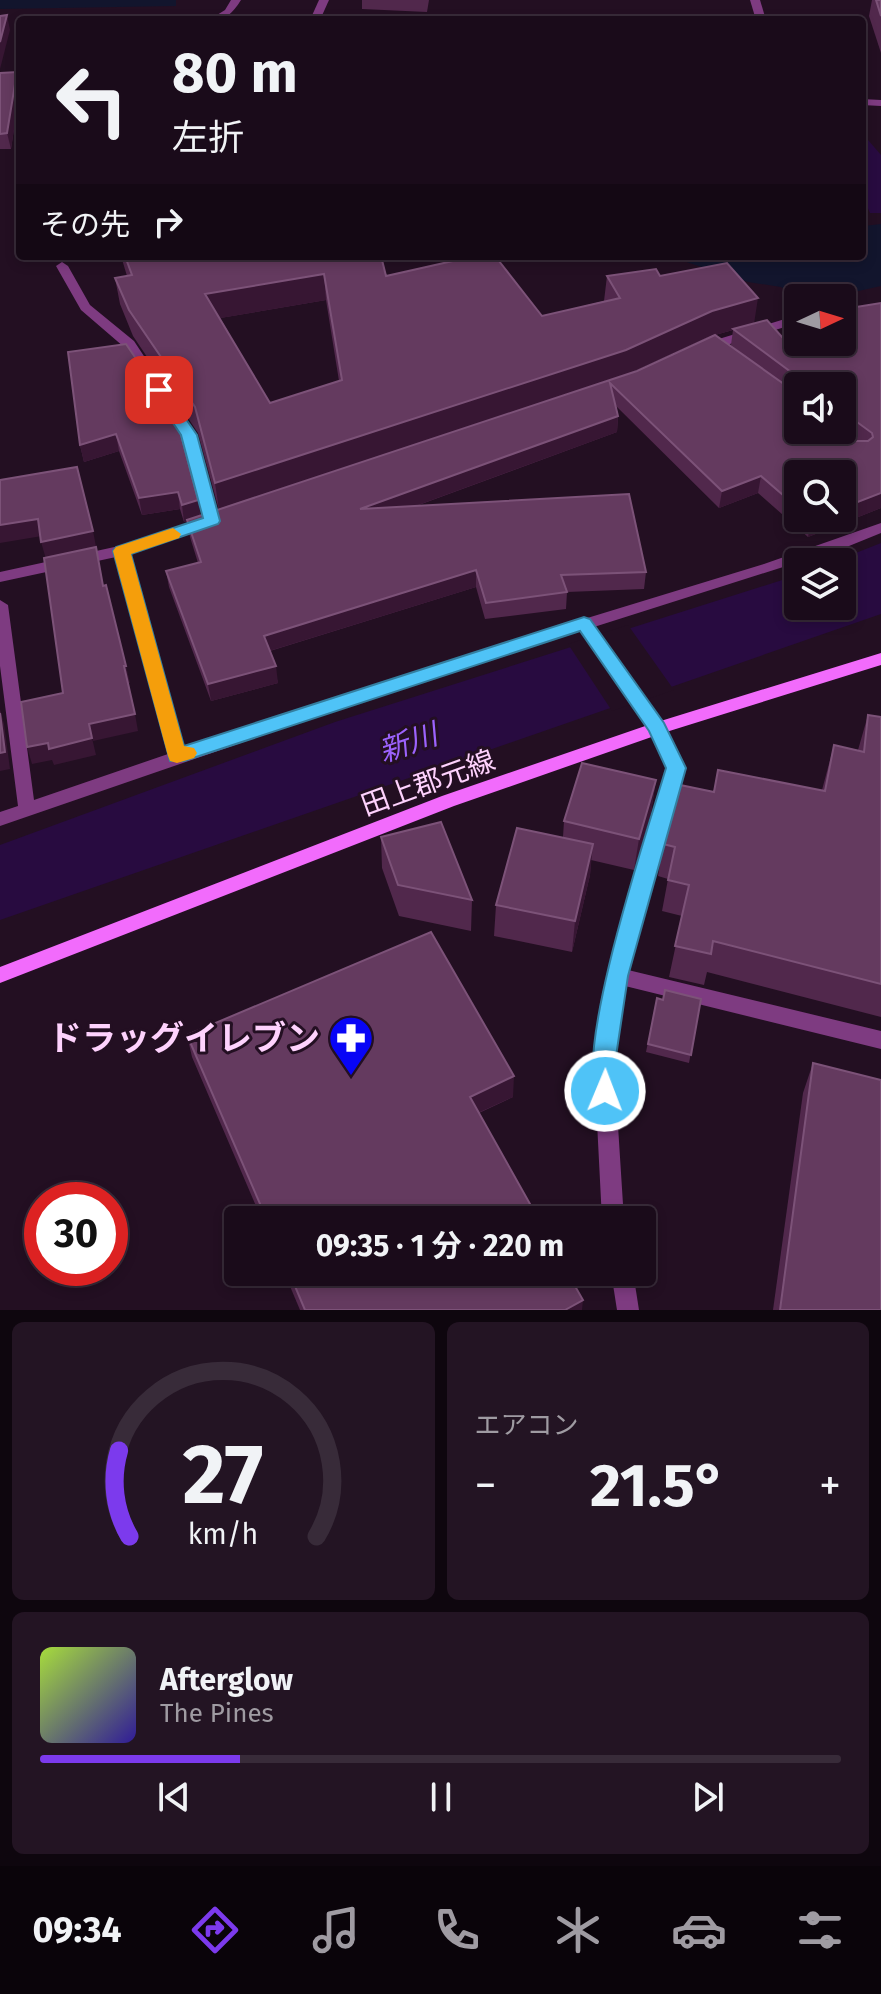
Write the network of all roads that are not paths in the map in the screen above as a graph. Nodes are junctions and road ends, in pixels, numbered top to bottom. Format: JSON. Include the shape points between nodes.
{"nodes":[{"id":1,"x":236,"y":0,"type":"edge"},
{"id":2,"x":221,"y":16,"type":"edge"},
{"id":3,"x":62,"y":266,"type":"dead end"},
{"id":4,"x":784,"y":324,"type":"edge"},
{"id":5,"x":686,"y":356,"type":"edge"},
{"id":6,"x":227,"y":515,"type":"edge"},
{"id":7,"x":212,"y":521,"type":"junction"},
{"id":8,"x":881,"y":528,"type":"edge"},
{"id":9,"x":122,"y":551,"type":"junction"},
{"id":10,"x":0,"y":577,"type":"edge"},
{"id":11,"x":0,"y":605,"type":"edge"},
{"id":12,"x":584,"y":624,"type":"junction"},
{"id":13,"x":881,"y":659,"type":"edge"},
{"id":14,"x":657,"y":728,"type":"junction"},
{"id":15,"x":177,"y":756,"type":"junction"},
{"id":16,"x":27,"y":810,"type":"junction"},
{"id":17,"x":0,"y":819,"type":"edge"},
{"id":18,"x":0,"y":975,"type":"edge"},
{"id":19,"x":617,"y":976,"type":"junction"},
{"id":20,"x":881,"y":1040,"type":"edge"},
{"id":21,"x":612,"y":1206,"type":"edge"},
{"id":22,"x":624,"y":1286,"type":"edge"},
{"id":23,"x":628,"y":1310,"type":"edge"}],
"edges":[{"from":1,"to":2,"type":"street"},
{"from":3,"to":7,"type":"street","via":[[85,307],[129,344],[189,435]]},
{"from":4,"to":5,"type":"street"},
{"from":6,"to":7,"type":"street"},
{"from":7,"to":9,"type":"street"},
{"from":8,"to":12,"type":"street","via":[[796,561]]},
{"from":9,"to":10,"type":"street"},
{"from":9,"to":15,"type":"street"},
{"from":11,"to":16,"type":"street"},
{"from":12,"to":14,"type":"street"},
{"from":12,"to":15,"type":"street"},
{"from":13,"to":14,"type":"street","name":"田上郡元線"},
{"from":14,"to":18,"type":"street","name":"田上郡元線","via":[[448,801]]},
{"from":14,"to":19,"type":"street","via":[[676,768]]},
{"from":15,"to":16,"type":"street"},
{"from":16,"to":17,"type":"street"},
{"from":19,"to":20,"type":"street"},
{"from":19,"to":21,"type":"street","via":[[604,1063]]},
{"from":22,"to":23,"type":"street"}]}
